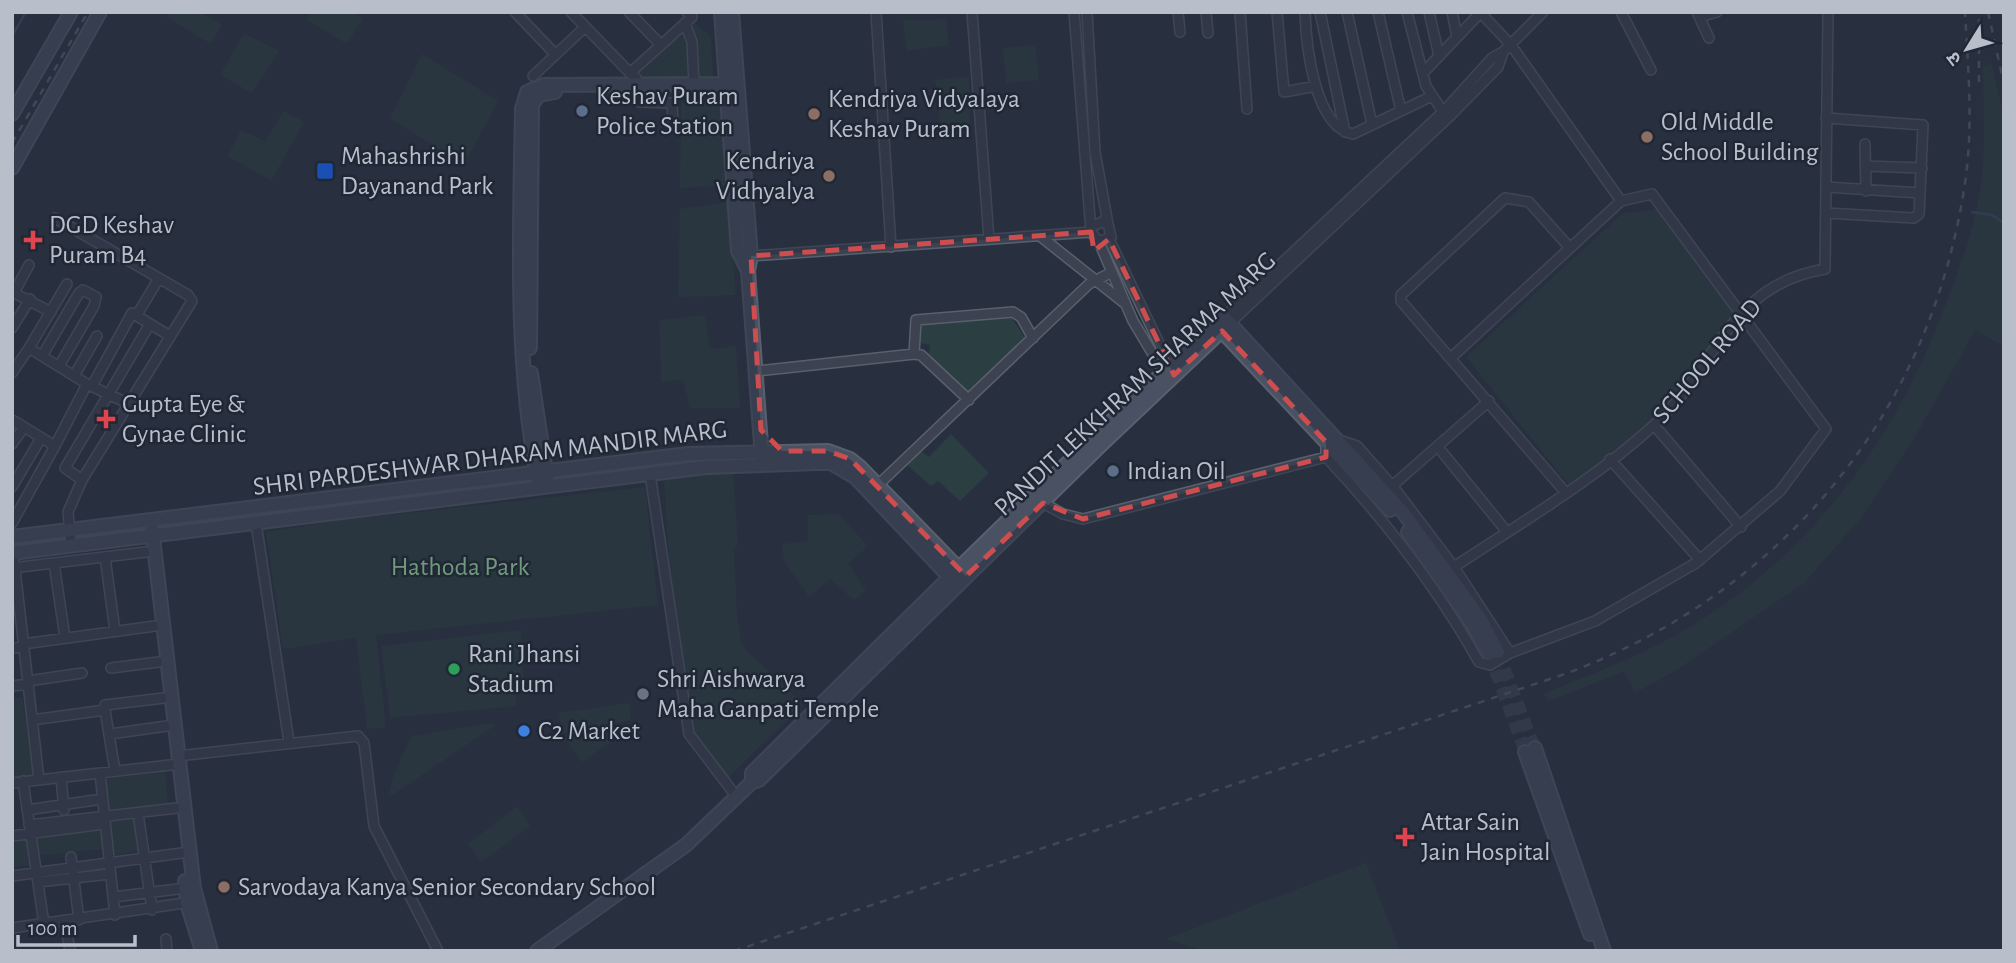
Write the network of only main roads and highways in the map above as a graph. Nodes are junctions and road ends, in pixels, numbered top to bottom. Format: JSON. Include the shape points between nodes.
{"nodes":[{"id":1,"x":72,"y":12,"type":"edge"},
{"id":2,"x":100,"y":12,"type":"edge"},
{"id":3,"x":721,"y":12,"type":"edge"},
{"id":4,"x":732,"y":12,"type":"edge"},
{"id":5,"x":635,"y":83,"type":"junction"},
{"id":6,"x":732,"y":88,"type":"junction"},
{"id":7,"x":12,"y":114,"type":"edge"},
{"id":8,"x":12,"y":168,"type":"edge"},
{"id":9,"x":748,"y":271,"type":"junction"},
{"id":10,"x":1169,"y":373,"type":"junction"},
{"id":11,"x":761,"y":430,"type":"junction"},
{"id":12,"x":762,"y":452,"type":"junction"},
{"id":13,"x":782,"y":452,"type":"junction"},
{"id":14,"x":762,"y":466,"type":"junction"},
{"id":15,"x":541,"y":472,"type":"junction"},
{"id":16,"x":544,"y":487,"type":"junction"},
{"id":17,"x":147,"y":522,"type":"junction"},
{"id":18,"x":12,"y":537,"type":"edge"},
{"id":19,"x":148,"y":537,"type":"junction"},
{"id":20,"x":13,"y":552,"type":"edge"},
{"id":21,"x":958,"y":576,"type":"junction"},
{"id":22,"x":1499,"y":653,"type":"tunnel mouth"},
{"id":23,"x":177,"y":762,"type":"junction"},
{"id":24,"x":632,"y":879,"type":"junction"},
{"id":25,"x":192,"y":902,"type":"junction"},
{"id":26,"x":202,"y":951,"type":"edge"},
{"id":27,"x":211,"y":951,"type":"edge"},
{"id":28,"x":526,"y":951,"type":"edge"},
{"id":29,"x":537,"y":951,"type":"edge"},
{"id":30,"x":1596,"y":951,"type":"edge"},
{"id":31,"x":1604,"y":951,"type":"edge"}],
"edges":[{"from":1,"to":7,"type":"main road"},
{"from":2,"to":8,"type":"main road"},
{"from":3,"to":6,"type":"main road"},
{"from":4,"to":6,"type":"main road"},
{"from":5,"to":6,"type":"main road"},
{"from":5,"to":6,"type":"main road"},
{"from":5,"to":15,"type":"main road","via":[[544,85],[533,87],[523,100],[520,325],[528,422]]},
{"from":6,"to":9,"type":"main road","via":[[751,256]]},
{"from":6,"to":9,"type":"main road","via":[[738,251]]},
{"from":9,"to":11,"type":"main road"},
{"from":10,"to":21,"type":"main road","name":"PANDIT LEKKHRAM SHARMA MARG"},
{"from":10,"to":21,"type":"main road","name":"PANDIT LEKKHRAM SHARMA MARG","via":[[1043,503]]},
{"from":10,"to":22,"type":"main road","name":"PANDIT LEKKHRAM SHARMA MARG","via":[[1223,324],[1404,512],[1480,618]]},
{"from":11,"to":12,"type":"main road"},
{"from":11,"to":13,"type":"main road"},
{"from":12,"to":13,"type":"main road","name":"SHRI PARDESHWAR DHARAM MANDIR MARG"},
{"from":12,"to":14,"type":"main road"},
{"from":12,"to":15,"type":"main road","name":"SHRI PARDESHWAR DHARAM MANDIR MARG","via":[[688,454]]},
{"from":13,"to":21,"type":"main road","name":"SHRI PARDESHWAR DHARAM MANDIR MARG","via":[[839,454],[850,459]]},
{"from":14,"to":16,"type":"main road","name":"SHRI PARDESHWAR DHARAM MANDIR MARG","via":[[706,467]]},
{"from":14,"to":21,"type":"main road","name":"SHRI PARDESHWAR DHARAM MANDIR MARG","via":[[824,463],[844,468]]},
{"from":15,"to":16,"type":"main road"},
{"from":15,"to":17,"type":"main road","name":"SHRI PARDESHWAR DHARAM MANDIR MARG"},
{"from":16,"to":19,"type":"main road","name":"SHRI PARDESHWAR DHARAM MANDIR MARG"},
{"from":17,"to":18,"type":"main road","name":"SHRI PARDESHWAR DHARAM MANDIR MARG"},
{"from":17,"to":19,"type":"main road"},
{"from":19,"to":20,"type":"main road","name":"SHRI PARDESHWAR DHARAM MANDIR MARG"},
{"from":19,"to":23,"type":"main road"},
{"from":19,"to":23,"type":"main road","via":[[167,726]]},
{"from":21,"to":24,"type":"main road","name":"PANDIT LEKKHRAM SHARMA MARG","via":[[759,780]]},
{"from":23,"to":25,"type":"main road"},
{"from":23,"to":25,"type":"main road","via":[[177,808],[186,888]]},
{"from":24,"to":28,"type":"main road","name":"PANDIT LEKKHRAM SHARMA MARG"},
{"from":24,"to":29,"type":"main road","name":"PANDIT LEKKHRAM SHARMA MARG"},
{"from":25,"to":26,"type":"main road"},
{"from":25,"to":27,"type":"main road"},
{"from":30,"to":31,"type":"main road","via":[[1530,750]]}]}
